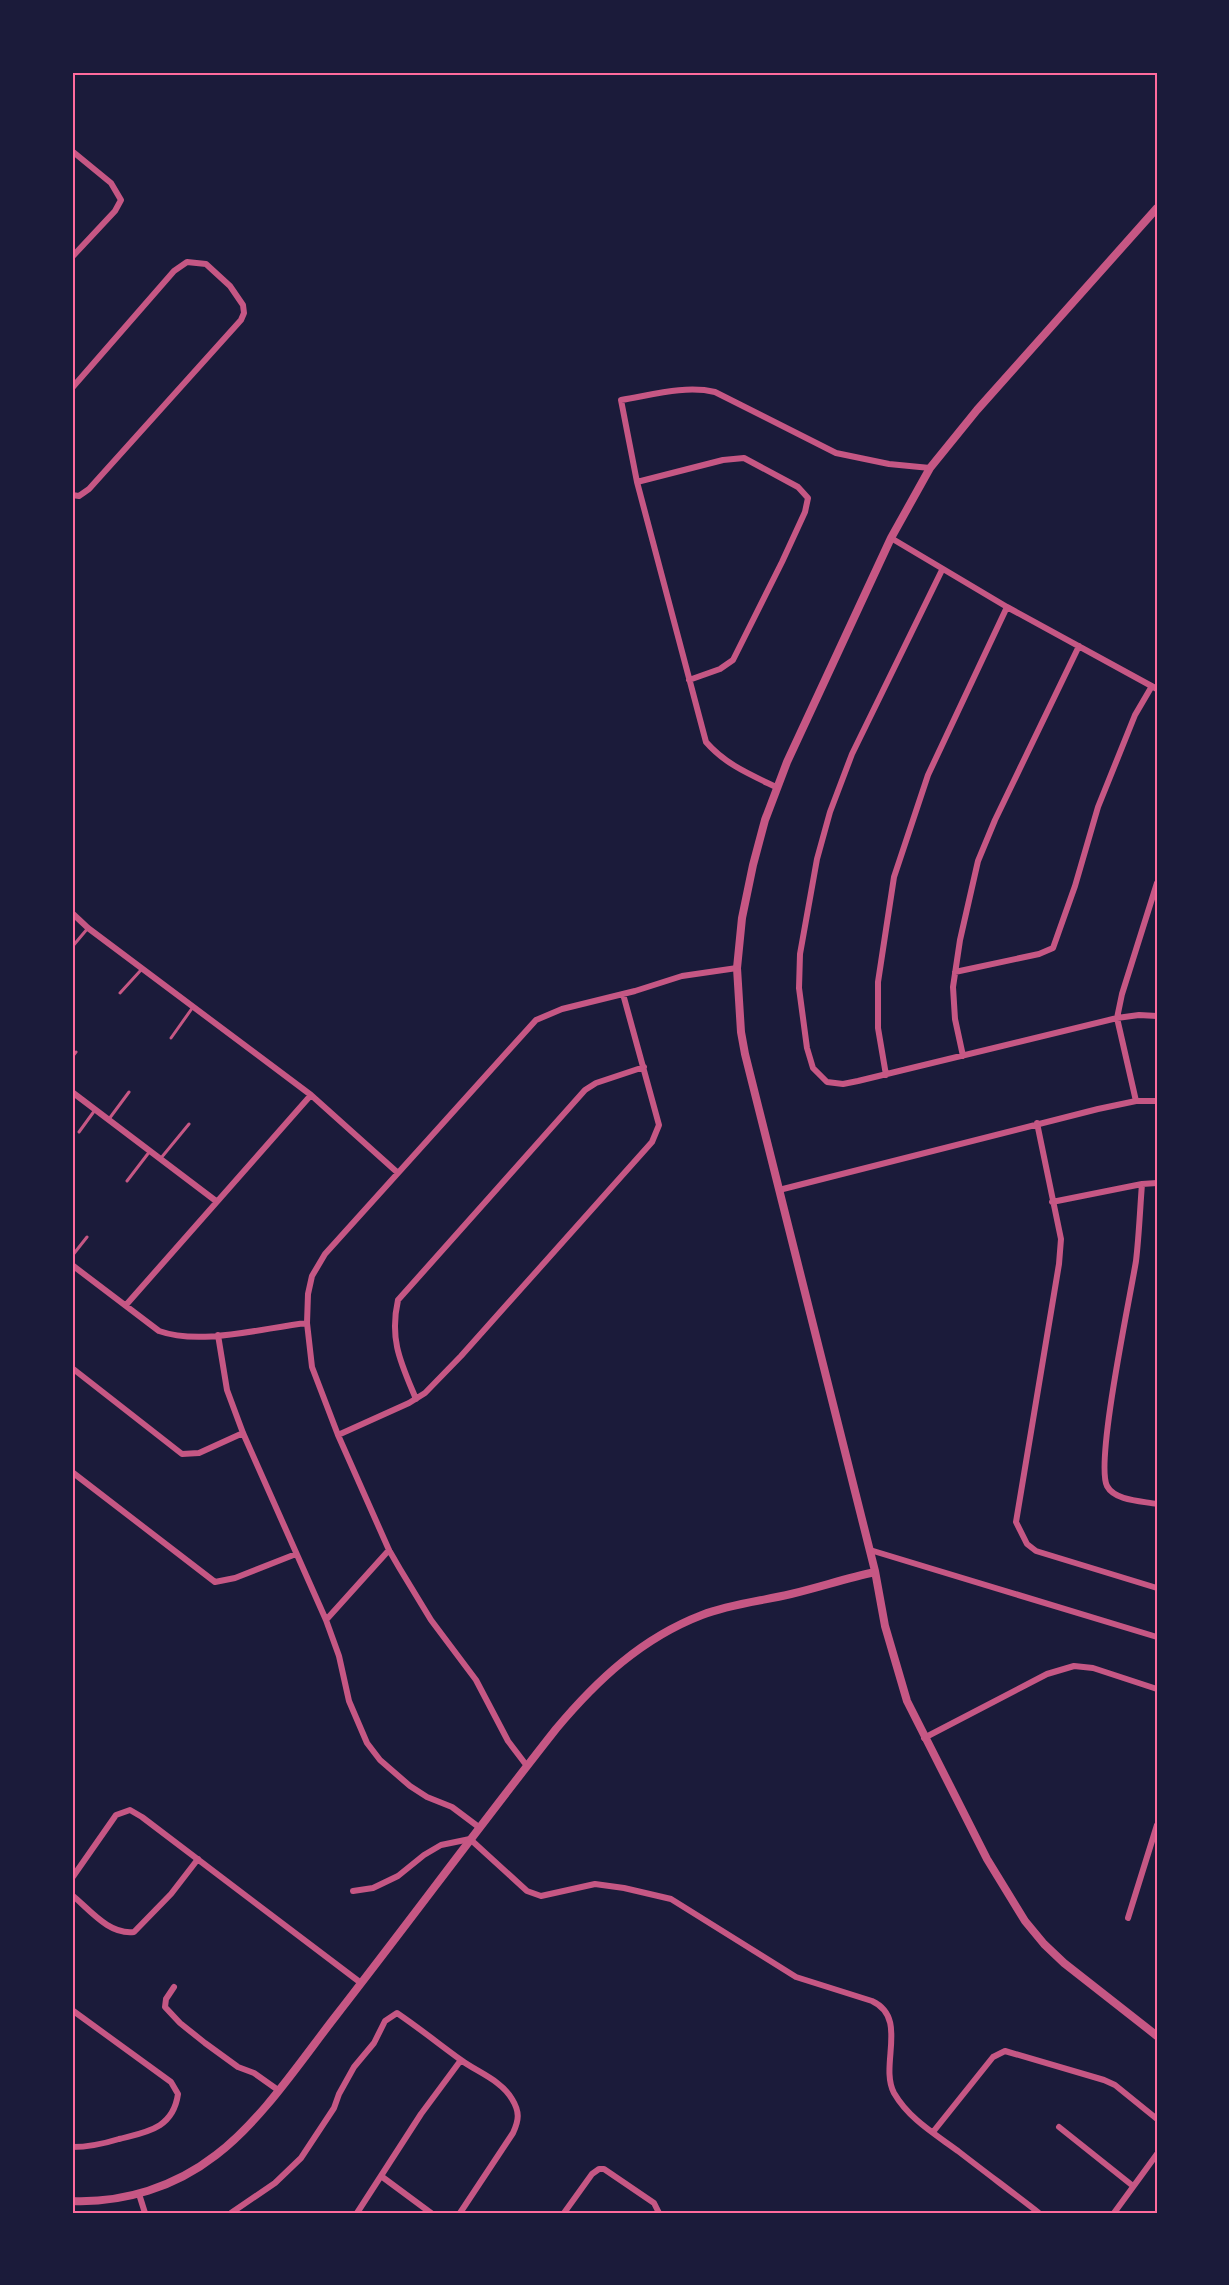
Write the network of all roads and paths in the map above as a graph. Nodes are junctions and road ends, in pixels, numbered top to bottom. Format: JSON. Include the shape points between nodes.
{"nodes":[{"id":1,"x":72,"y":151,"type":"edge"},
{"id":2,"x":1157,"y":208,"type":"edge"},
{"id":3,"x":72,"y":258,"type":"edge"},
{"id":4,"x":72,"y":388,"type":"edge"},
{"id":5,"x":930,"y":468,"type":"junction"},
{"id":6,"x":637,"y":482,"type":"junction"},
{"id":7,"x":72,"y":495,"type":"edge"},
{"id":8,"x":891,"y":538,"type":"junction"},
{"id":9,"x":942,"y":570,"type":"junction"},
{"id":10,"x":1007,"y":607,"type":"junction"},
{"id":11,"x":1079,"y":646,"type":"junction"},
{"id":12,"x":689,"y":680,"type":"junction"},
{"id":13,"x":1154,"y":687,"type":"edge"},
{"id":14,"x":776,"y":787,"type":"junction"},
{"id":15,"x":1157,"y":883,"type":"edge"},
{"id":16,"x":72,"y":913,"type":"edge"},
{"id":17,"x":88,"y":928,"type":"junction"},
{"id":18,"x":72,"y":947,"type":"edge"},
{"id":19,"x":142,"y":968,"type":"junction"},
{"id":20,"x":736,"y":968,"type":"junction"},
{"id":21,"x":955,"y":972,"type":"junction"},
{"id":22,"x":120,"y":993,"type":"dead end"},
{"id":23,"x":623,"y":994,"type":"junction"},
{"id":24,"x":194,"y":1006,"type":"junction"},
{"id":25,"x":1157,"y":1016,"type":"edge"},
{"id":26,"x":1117,"y":1018,"type":"junction"},
{"id":27,"x":171,"y":1038,"type":"dead end"},
{"id":28,"x":76,"y":1052,"type":"dead end"},
{"id":29,"x":963,"y":1056,"type":"junction"},
{"id":30,"x":72,"y":1057,"type":"edge"},
{"id":31,"x":645,"y":1068,"type":"junction"},
{"id":32,"x":886,"y":1075,"type":"junction"},
{"id":33,"x":72,"y":1092,"type":"edge"},
{"id":34,"x":129,"y":1092,"type":"dead end"},
{"id":35,"x":311,"y":1095,"type":"junction"},
{"id":36,"x":1136,"y":1101,"type":"junction"},
{"id":37,"x":1157,"y":1101,"type":"edge"},
{"id":38,"x":95,"y":1110,"type":"junction"},
{"id":39,"x":109,"y":1119,"type":"junction"},
{"id":40,"x":1037,"y":1123,"type":"junction"},
{"id":41,"x":189,"y":1124,"type":"dead end"},
{"id":42,"x":79,"y":1132,"type":"dead end"},
{"id":43,"x":150,"y":1151,"type":"junction"},
{"id":44,"x":160,"y":1159,"type":"junction"},
{"id":45,"x":398,"y":1173,"type":"junction"},
{"id":46,"x":127,"y":1181,"type":"dead end"},
{"id":47,"x":1157,"y":1183,"type":"edge"},
{"id":48,"x":1142,"y":1184,"type":"junction"},
{"id":49,"x":779,"y":1190,"type":"junction"},
{"id":50,"x":216,"y":1201,"type":"junction"},
{"id":51,"x":1052,"y":1202,"type":"junction"},
{"id":52,"x":87,"y":1237,"type":"dead end"},
{"id":53,"x":72,"y":1256,"type":"edge"},
{"id":54,"x":72,"y":1265,"type":"edge"},
{"id":55,"x":126,"y":1305,"type":"junction"},
{"id":56,"x":306,"y":1323,"type":"junction"},
{"id":57,"x":218,"y":1335,"type":"junction"},
{"id":58,"x":72,"y":1368,"type":"edge"},
{"id":59,"x":416,"y":1399,"type":"junction"},
{"id":60,"x":243,"y":1433,"type":"junction"},
{"id":61,"x":338,"y":1435,"type":"junction"},
{"id":62,"x":72,"y":1472,"type":"edge"},
{"id":63,"x":1157,"y":1504,"type":"edge"},
{"id":64,"x":389,"y":1550,"type":"junction"},
{"id":65,"x":870,"y":1551,"type":"junction"},
{"id":66,"x":296,"y":1554,"type":"junction"},
{"id":67,"x":875,"y":1572,"type":"junction"},
{"id":68,"x":1157,"y":1586,"type":"edge"},
{"id":69,"x":326,"y":1620,"type":"junction"},
{"id":70,"x":1157,"y":1637,"type":"edge"},
{"id":71,"x":1157,"y":1689,"type":"edge"},
{"id":72,"x":924,"y":1738,"type":"junction"},
{"id":73,"x":527,"y":1766,"type":"junction"},
{"id":74,"x":1157,"y":1825,"type":"edge"},
{"id":75,"x":480,"y":1828,"type":"junction"},
{"id":76,"x":470,"y":1839,"type":"junction"},
{"id":77,"x":198,"y":1859,"type":"junction"},
{"id":78,"x":72,"y":1878,"type":"edge"},
{"id":79,"x":354,"y":1891,"type":"dead end"},
{"id":80,"x":72,"y":1895,"type":"edge"},
{"id":81,"x":1128,"y":1918,"type":"dead end"},
{"id":82,"x":361,"y":1983,"type":"junction"},
{"id":83,"x":174,"y":1987,"type":"dead end"},
{"id":84,"x":72,"y":2010,"type":"edge"},
{"id":85,"x":1157,"y":2036,"type":"edge"},
{"id":86,"x":461,"y":2060,"type":"junction"},
{"id":87,"x":278,"y":2090,"type":"junction"},
{"id":88,"x":1157,"y":2119,"type":"edge"},
{"id":89,"x":1059,"y":2127,"type":"dead end"},
{"id":90,"x":933,"y":2132,"type":"junction"},
{"id":91,"x":72,"y":2147,"type":"edge"},
{"id":92,"x":1157,"y":2154,"type":"edge"},
{"id":93,"x":381,"y":2176,"type":"junction"},
{"id":94,"x":1133,"y":2186,"type":"junction"},
{"id":95,"x":139,"y":2194,"type":"junction"},
{"id":96,"x":72,"y":2201,"type":"edge"},
{"id":97,"x":146,"y":2213,"type":"edge"},
{"id":98,"x":231,"y":2213,"type":"edge"},
{"id":99,"x":357,"y":2213,"type":"edge"},
{"id":100,"x":431,"y":2213,"type":"edge"},
{"id":101,"x":460,"y":2213,"type":"edge"},
{"id":102,"x":564,"y":2213,"type":"edge"},
{"id":103,"x":659,"y":2213,"type":"edge"},
{"id":104,"x":1039,"y":2213,"type":"edge"},
{"id":105,"x":1114,"y":2213,"type":"edge"}],
"edges":[{"from":1,"to":3,"type":"street","via":[[111,183],[121,200],[116,211]]},
{"from":2,"to":5,"type":"street","via":[[998,384]]},
{"from":4,"to":7,"type":"street","via":[[183,264],[206,264],[241,299],[241,320],[89,489],[79,496]]},
{"from":5,"to":6,"type":"street","via":[[836,453],[715,393],[687,390],[621,400]]},
{"from":5,"to":8,"type":"street"},
{"from":6,"to":12,"type":"street"},
{"from":6,"to":12,"type":"street","via":[[707,463],[744,458],[798,487],[808,498],[800,524],[733,660]]},
{"from":8,"to":9,"type":"street"},
{"from":8,"to":14,"type":"street"},
{"from":9,"to":10,"type":"street"},
{"from":9,"to":32,"type":"street","via":[[852,754],[830,812],[817,859],[799,961],[807,1048],[816,1073],[827,1082],[843,1084]]},
{"from":10,"to":11,"type":"street"},
{"from":10,"to":32,"type":"street","via":[[928,775],[894,877],[878,981],[878,1028]]},
{"from":11,"to":13,"type":"street"},
{"from":11,"to":21,"type":"street","via":[[984,844]]},
{"from":12,"to":14,"type":"street","via":[[706,741],[732,766]]},
{"from":13,"to":21,"type":"street","via":[[1135,715],[1098,807],[1054,946],[1039,954]]},
{"from":14,"to":20,"type":"street","via":[[753,865]]},
{"from":15,"to":26,"type":"street"},
{"from":16,"to":17,"type":"street"},
{"from":17,"to":18,"type":"lane"},
{"from":17,"to":19,"type":"street"},
{"from":19,"to":22,"type":"lane"},
{"from":19,"to":24,"type":"street"},
{"from":20,"to":23,"type":"street","via":[[682,976]]},
{"from":20,"to":49,"type":"street","via":[[745,1054]]},
{"from":21,"to":29,"type":"street","via":[[953,1004]]},
{"from":23,"to":31,"type":"street"},
{"from":23,"to":45,"type":"street","via":[[562,1009],[536,1020]]},
{"from":24,"to":27,"type":"lane"},
{"from":24,"to":35,"type":"street"},
{"from":25,"to":26,"type":"street"},
{"from":26,"to":29,"type":"street"},
{"from":26,"to":36,"type":"street"},
{"from":28,"to":30,"type":"lane"},
{"from":29,"to":32,"type":"street"},
{"from":31,"to":59,"type":"street","via":[[659,1125],[652,1142],[461,1356]]},
{"from":31,"to":59,"type":"street","via":[[585,1090],[398,1300],[394,1317],[397,1352]]},
{"from":33,"to":38,"type":"street"},
{"from":34,"to":39,"type":"lane"},
{"from":35,"to":45,"type":"street"},
{"from":35,"to":50,"type":"street"},
{"from":36,"to":37,"type":"street"},
{"from":36,"to":40,"type":"street"},
{"from":38,"to":39,"type":"street"},
{"from":38,"to":42,"type":"lane"},
{"from":39,"to":43,"type":"street"},
{"from":40,"to":49,"type":"street"},
{"from":40,"to":51,"type":"street"},
{"from":41,"to":44,"type":"lane"},
{"from":43,"to":44,"type":"street"},
{"from":43,"to":46,"type":"lane"},
{"from":44,"to":50,"type":"street"},
{"from":45,"to":56,"type":"street","via":[[315,1269]]},
{"from":47,"to":48,"type":"street"},
{"from":48,"to":51,"type":"street"},
{"from":48,"to":63,"type":"street","via":[[1136,1259],[1104,1471],[1107,1486],[1114,1494]]},
{"from":49,"to":65,"type":"street"},
{"from":50,"to":55,"type":"street"},
{"from":51,"to":68,"type":"street","via":[[1060,1239],[1059,1264],[1016,1522],[1027,1544],[1036,1551]]},
{"from":52,"to":53,"type":"lane"},
{"from":54,"to":55,"type":"street"},
{"from":55,"to":57,"type":"street","via":[[159,1331],[171,1335]]},
{"from":56,"to":57,"type":"street"},
{"from":56,"to":61,"type":"street","via":[[312,1367]]},
{"from":57,"to":60,"type":"street","via":[[227,1390]]},
{"from":58,"to":60,"type":"street","via":[[182,1454],[199,1454]]},
{"from":59,"to":61,"type":"street"},
{"from":60,"to":66,"type":"street"},
{"from":61,"to":64,"type":"street"},
{"from":62,"to":66,"type":"street","via":[[214,1582],[235,1578]]},
{"from":64,"to":69,"type":"street"},
{"from":64,"to":73,"type":"street","via":[[431,1620],[486,1695],[508,1741]]},
{"from":65,"to":67,"type":"street"},
{"from":65,"to":70,"type":"street"},
{"from":66,"to":69,"type":"street"},
{"from":67,"to":72,"type":"street","via":[[899,1679]]},
{"from":67,"to":73,"type":"street","via":[[704,1614],[660,1635],[599,1681]]},
{"from":69,"to":75,"type":"street","via":[[350,1701],[371,1750],[410,1785],[452,1807]]},
{"from":71,"to":72,"type":"street","via":[[1093,1668],[1074,1666],[1047,1674]]},
{"from":72,"to":85,"type":"street","via":[[987,1859],[1025,1921],[1064,1963]]},
{"from":73,"to":75,"type":"street"},
{"from":74,"to":81,"type":"street"},
{"from":75,"to":76,"type":"street"},
{"from":76,"to":79,"type":"street","via":[[441,1845],[398,1876],[373,1888]]},
{"from":76,"to":82,"type":"street"},
{"from":76,"to":90,"type":"street","via":[[527,1891],[541,1896],[595,1884],[671,1899],[796,1977],[878,2003],[891,2026],[892,2090],[910,2115]]},
{"from":77,"to":78,"type":"street","via":[[142,1817],[130,1810],[123,1811],[116,1815]]},
{"from":77,"to":80,"type":"street","via":[[134,1932],[113,1930]]},
{"from":77,"to":82,"type":"street"},
{"from":82,"to":87,"type":"street"},
{"from":83,"to":87,"type":"street","via":[[165,2007],[180,2023],[238,2067]]},
{"from":84,"to":91,"type":"street","via":[[171,2082],[178,2094],[168,2117],[153,2130],[98,2146]]},
{"from":86,"to":93,"type":"street"},
{"from":86,"to":98,"type":"street","via":[[397,2013],[385,2021],[374,2043],[354,2067],[334,2108],[301,2158],[275,2183]]},
{"from":86,"to":101,"type":"street","via":[[507,2091],[519,2120]]},
{"from":87,"to":95,"type":"street","via":[[246,2128],[214,2157]]},
{"from":88,"to":90,"type":"street","via":[[1104,2080],[1005,2052],[993,2057]]},
{"from":89,"to":94,"type":"street"},
{"from":90,"to":104,"type":"street"},
{"from":92,"to":94,"type":"street"},
{"from":93,"to":99,"type":"street"},
{"from":93,"to":100,"type":"street"},
{"from":94,"to":105,"type":"street"},
{"from":95,"to":96,"type":"street","via":[[92,2202]]},
{"from":95,"to":97,"type":"street"},
{"from":102,"to":103,"type":"street","via":[[599,2169],[654,2203]]}]}
